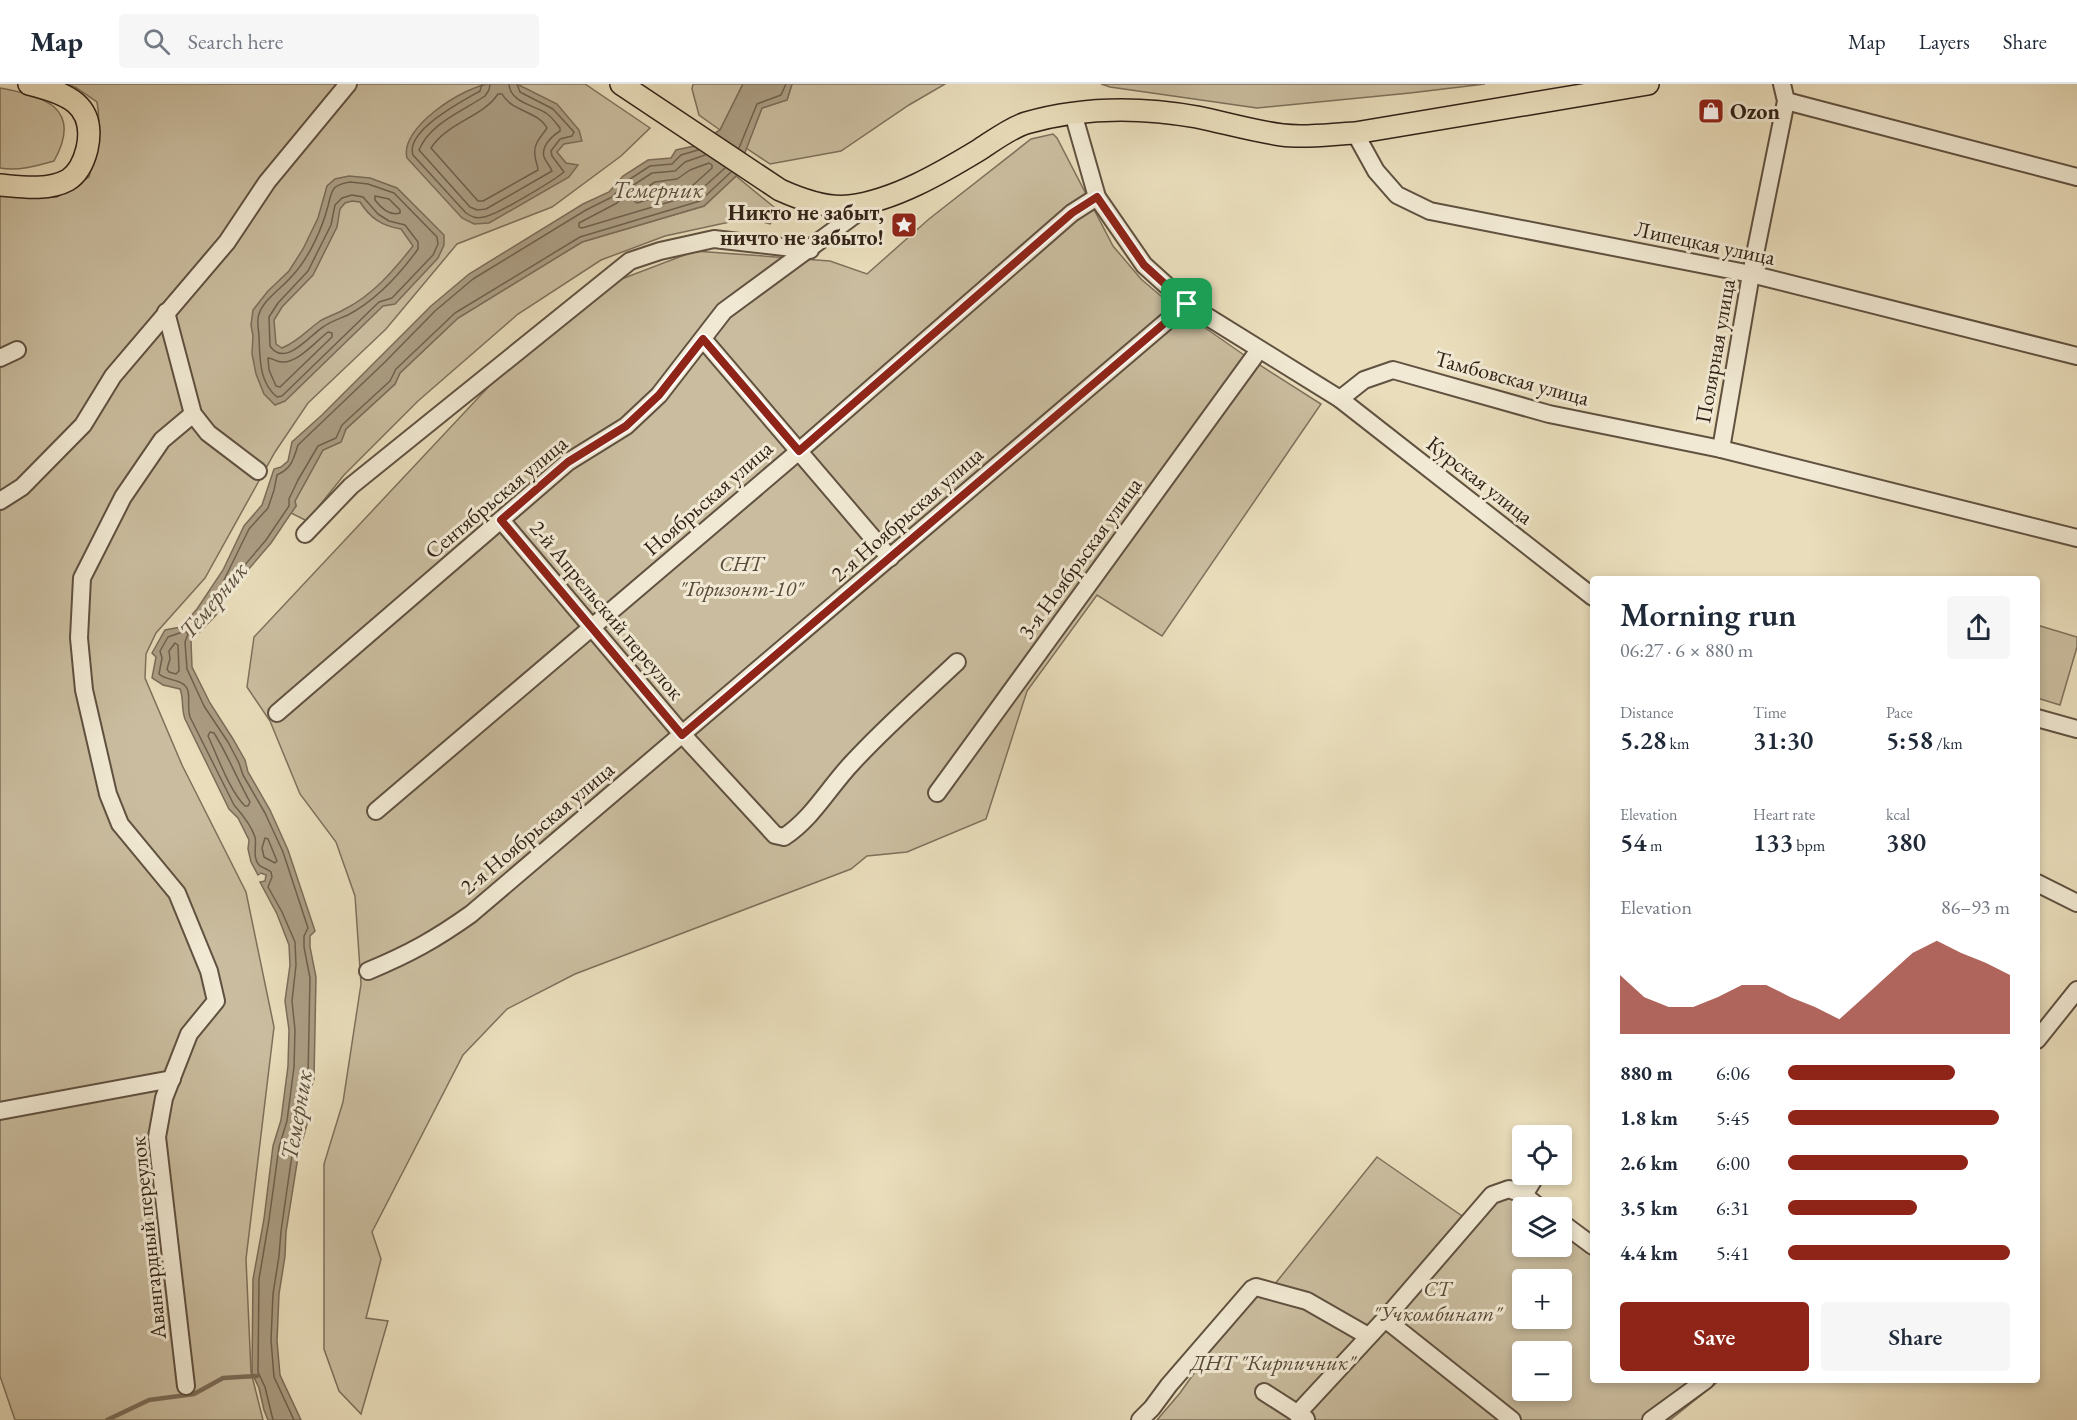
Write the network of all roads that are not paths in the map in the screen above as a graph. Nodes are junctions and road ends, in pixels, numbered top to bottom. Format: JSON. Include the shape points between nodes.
{"nodes":[{"id":1,"x":29,"y":84,"type":"edge"},
{"id":2,"x":348,"y":84,"type":"edge"},
{"id":3,"x":621,"y":84,"type":"edge"},
{"id":4,"x":1648,"y":84,"type":"edge"},
{"id":5,"x":1782,"y":84,"type":"edge"},
{"id":6,"x":1786,"y":101,"type":"junction"},
{"id":7,"x":1073,"y":113,"type":"junction"},
{"id":8,"x":1355,"y":133,"type":"junction"},
{"id":9,"x":2077,"y":177,"type":"edge"},
{"id":10,"x":0,"y":185,"type":"edge"},
{"id":11,"x":1097,"y":197,"type":"junction"},
{"id":12,"x":876,"y":199,"type":"junction"},
{"id":13,"x":810,"y":250,"type":"junction"},
{"id":14,"x":1751,"y":274,"type":"junction"},
{"id":15,"x":1187,"y":304,"type":"junction"},
{"id":16,"x":166,"y":312,"type":"junction"},
{"id":17,"x":703,"y":339,"type":"junction"},
{"id":18,"x":17,"y":350,"type":"dead end"},
{"id":19,"x":1259,"y":350,"type":"junction"},
{"id":20,"x":2077,"y":356,"type":"edge"},
{"id":21,"x":0,"y":358,"type":"edge"},
{"id":22,"x":1340,"y":399,"type":"junction"},
{"id":23,"x":193,"y":414,"type":"junction"},
{"id":24,"x":1721,"y":449,"type":"junction"},
{"id":25,"x":799,"y":451,"type":"junction"},
{"id":26,"x":258,"y":471,"type":"dead end"},
{"id":27,"x":0,"y":501,"type":"edge"},
{"id":28,"x":501,"y":520,"type":"junction"},
{"id":29,"x":305,"y":534,"type":"dead end"},
{"id":30,"x":2077,"y":538,"type":"edge"},
{"id":31,"x":890,"y":558,"type":"junction"},
{"id":32,"x":1590,"y":595,"type":"edge"},
{"id":33,"x":593,"y":627,"type":"junction"},
{"id":34,"x":957,"y":662,"type":"dead end"},
{"id":35,"x":277,"y":713,"type":"dead end"},
{"id":36,"x":2040,"y":719,"type":"edge"},
{"id":37,"x":2077,"y":729,"type":"edge"},
{"id":38,"x":682,"y":735,"type":"junction"},
{"id":39,"x":937,"y":792,"type":"dead end"},
{"id":40,"x":376,"y":811,"type":"dead end"},
{"id":41,"x":2040,"y":884,"type":"edge"},
{"id":42,"x":2077,"y":903,"type":"edge"},
{"id":43,"x":368,"y":971,"type":"dead end"},
{"id":44,"x":2077,"y":990,"type":"edge"},
{"id":45,"x":2040,"y":1036,"type":"edge"},
{"id":46,"x":172,"y":1079,"type":"junction"},
{"id":47,"x":0,"y":1111,"type":"edge"},
{"id":48,"x":1530,"y":1185,"type":"edge"},
{"id":49,"x":1524,"y":1196,"type":"joint"},
{"id":50,"x":1572,"y":1230,"type":"edge"},
{"id":51,"x":1590,"y":1244,"type":"edge"},
{"id":52,"x":1385,"y":1319,"type":"junction"},
{"id":53,"x":1368,"y":1336,"type":"junction"},
{"id":54,"x":1702,"y":1383,"type":"edge"},
{"id":55,"x":186,"y":1386,"type":"dead end"},
{"id":56,"x":1264,"y":1392,"type":"dead end"},
{"id":57,"x":1302,"y":1417,"type":"edge"},
{"id":58,"x":1140,"y":1420,"type":"edge"},
{"id":59,"x":1512,"y":1420,"type":"edge"},
{"id":60,"x":1651,"y":1420,"type":"edge"}],
"edges":[{"from":1,"to":10,"type":"main road","via":[[70,97],[80,107],[87,118],[89,133],[85,158],[69,179],[54,185]]},
{"from":2,"to":16,"type":"street","via":[[267,182],[227,242]]},
{"from":3,"to":12,"type":"main road","via":[[780,190],[799,198],[849,206]]},
{"from":4,"to":8,"type":"main road"},
{"from":5,"to":6,"type":"street","name":"Полярная улица"},
{"from":6,"to":9,"type":"street"},
{"from":6,"to":14,"type":"street","name":"Полярная улица"},
{"from":7,"to":8,"type":"main road","via":[[1155,111],[1284,135]]},
{"from":7,"to":11,"type":"street"},
{"from":7,"to":12,"type":"main road","via":[[1023,123],[914,187]]},
{"from":8,"to":14,"type":"street","name":"Липецкая улица","via":[[1376,171],[1397,195],[1430,211]]},
{"from":11,"to":15,"type":"street","via":[[1144,265]]},
{"from":11,"to":25,"type":"street","name":"Ноябрьская улица","via":[[1072,213]]},
{"from":12,"to":13,"type":"street","name":"Сентябрьская улица"},
{"from":13,"to":17,"type":"street","name":"Сентябрьская улица","via":[[724,311]]},
{"from":13,"to":29,"type":"street","via":[[714,239],[630,261],[351,486]]},
{"from":14,"to":20,"type":"street","name":"Липецкая улица"},
{"from":14,"to":24,"type":"street","name":"Полярная улица"},
{"from":15,"to":19,"type":"street"},
{"from":15,"to":31,"type":"street","name":"2-я Ноябрьская улица"},
{"from":16,"to":23,"type":"street"},
{"from":16,"to":27,"type":"street","via":[[112,376],[83,425],[22,487]]},
{"from":17,"to":25,"type":"street"},
{"from":17,"to":28,"type":"street","name":"Сентябрьская улица","via":[[659,395],[626,426],[568,462]]},
{"from":18,"to":21,"type":"street"},
{"from":19,"to":22,"type":"street"},
{"from":19,"to":39,"type":"street","name":"3-я Ноябрьская улица"},
{"from":22,"to":24,"type":"street","name":"Тамбовская улица","via":[[1364,380],[1393,370],[1549,414]]},
{"from":22,"to":32,"type":"street","name":"Курская улица"},
{"from":23,"to":26,"type":"street","via":[[208,433]]},
{"from":23,"to":46,"type":"street","name":"Авангардный переулок","via":[[162,440],[123,497],[82,578],[79,638],[84,690],[108,794],[120,824],[177,893],[209,971],[216,1000],[189,1034]]},
{"from":24,"to":30,"type":"street","name":"Тамбовская улица"},
{"from":25,"to":31,"type":"street"},
{"from":25,"to":33,"type":"street","name":"Ноябрьская улица"},
{"from":28,"to":33,"type":"street","name":"2-й Апрельский переулок"},
{"from":28,"to":35,"type":"street","name":"Сентябрьская улица"},
{"from":31,"to":38,"type":"street","name":"2-я Ноябрьская улица"},
{"from":33,"to":38,"type":"street","name":"2-й Апрельский переулок"},
{"from":33,"to":40,"type":"street","name":"Ноябрьская улица"},
{"from":34,"to":38,"type":"street","name":"2-й Апрельский переулок","via":[[852,763],[818,806],[784,837],[775,835]]},
{"from":36,"to":37,"type":"street"},
{"from":38,"to":43,"type":"street","name":"2-я Ноябрьская улица","via":[[471,914],[434,940]]},
{"from":41,"to":42,"type":"street"},
{"from":44,"to":45,"type":"street"},
{"from":46,"to":47,"type":"street"},
{"from":46,"to":55,"type":"street","name":"Авангардный переулок","via":[[157,1137]]},
{"from":48,"to":49,"type":"street"},
{"from":49,"to":52,"type":"street","via":[[1509,1189],[1492,1196]]},
{"from":50,"to":51,"type":"street"},
{"from":52,"to":53,"type":"street"},
{"from":52,"to":59,"type":"street"},
{"from":53,"to":57,"type":"street"},
{"from":53,"to":58,"type":"street","via":[[1307,1301],[1256,1287]]},
{"from":54,"to":60,"type":"street"},
{"from":56,"to":57,"type":"street"}]}
